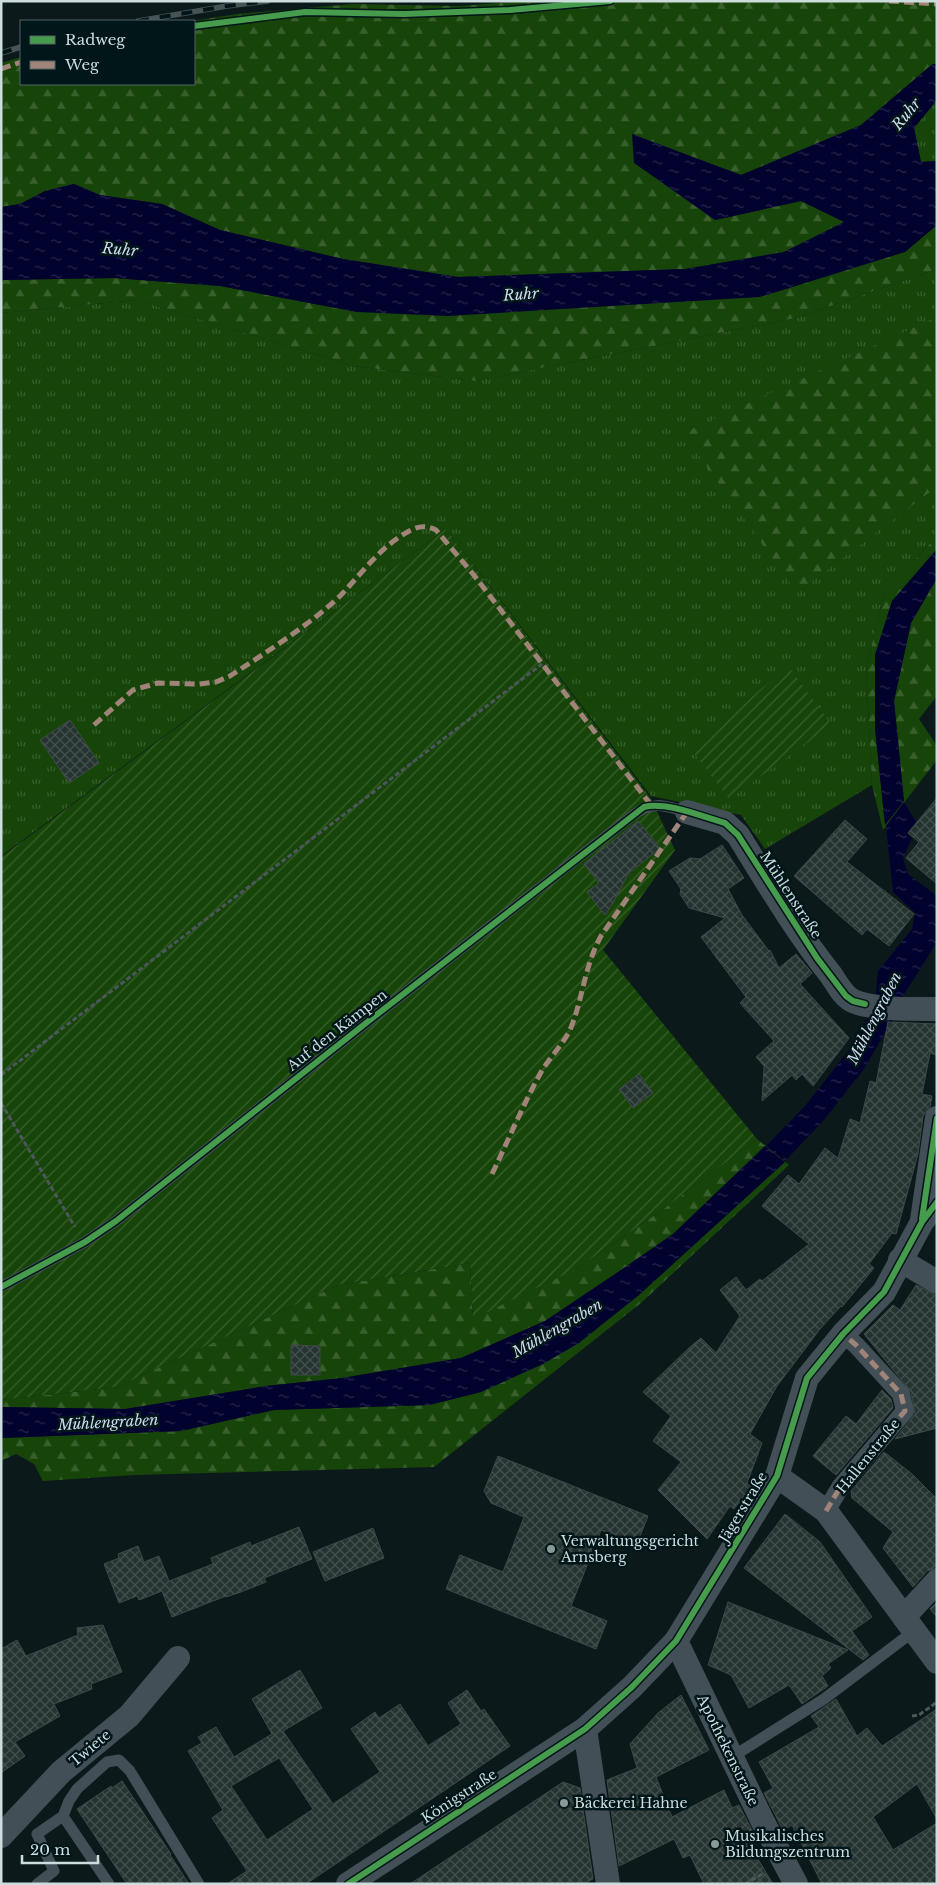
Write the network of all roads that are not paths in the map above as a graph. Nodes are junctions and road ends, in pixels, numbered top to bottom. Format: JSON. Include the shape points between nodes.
{"nodes":[{"id":1,"x":688,"y":812,"type":"joint"},
{"id":2,"x":937,"y":1009,"type":"edge"},
{"id":3,"x":937,"y":1118,"type":"edge"},
{"id":4,"x":937,"y":1202,"type":"edge"},
{"id":5,"x":922,"y":1222,"type":"junction"},
{"id":6,"x":900,"y":1260,"type":"junction"},
{"id":7,"x":937,"y":1282,"type":"edge"},
{"id":8,"x":1,"y":1287,"type":"edge"},
{"id":9,"x":843,"y":1334,"type":"junction"},
{"id":10,"x":777,"y":1476,"type":"junction"},
{"id":11,"x":826,"y":1510,"type":"junction"},
{"id":12,"x":937,"y":1582,"type":"edge"},
{"id":13,"x":909,"y":1624,"type":"junction"},
{"id":14,"x":676,"y":1641,"type":"junction"},
{"id":15,"x":178,"y":1658,"type":"dead end"},
{"id":16,"x":937,"y":1662,"type":"edge"},
{"id":17,"x":584,"y":1729,"type":"junction"},
{"id":18,"x":732,"y":1757,"type":"junction"},
{"id":19,"x":63,"y":1816,"type":"junction"},
{"id":20,"x":1,"y":1836,"type":"edge"},
{"id":21,"x":37,"y":1884,"type":"edge"},
{"id":22,"x":109,"y":1884,"type":"edge"},
{"id":23,"x":199,"y":1884,"type":"edge"},
{"id":24,"x":348,"y":1884,"type":"edge"},
{"id":25,"x":608,"y":1884,"type":"edge"},
{"id":26,"x":796,"y":1884,"type":"edge"}],
"edges":[{"from":1,"to":2,"type":"street","name":"Mühlenstraße","via":[[725,823],[738,834],[817,958],[846,996],[865,1004],[908,1010]]},
{"from":1,"to":8,"type":"lane","name":"Auf den Kämpen","via":[[651,805],[633,815],[116,1221]]},
{"from":3,"to":5,"type":"street"},
{"from":4,"to":5,"type":"street","name":"Jägerstraße"},
{"from":5,"to":6,"type":"street","name":"Jägerstraße"},
{"from":6,"to":7,"type":"street"},
{"from":6,"to":9,"type":"street","name":"Jägerstraße","via":[[884,1292]]},
{"from":9,"to":10,"type":"street","name":"Jägerstraße","via":[[807,1378]]},
{"from":9,"to":11,"type":"street","name":"Hallenstraße","via":[[900,1394],[905,1411],[841,1486]]},
{"from":10,"to":11,"type":"street"},
{"from":10,"to":14,"type":"street","name":"Jägerstraße"},
{"from":11,"to":13,"type":"street"},
{"from":12,"to":13,"type":"street"},
{"from":13,"to":16,"type":"street"},
{"from":13,"to":18,"type":"lane","via":[[824,1699]]},
{"from":14,"to":17,"type":"street","name":"Jägerstraße","via":[[632,1687]]},
{"from":14,"to":18,"type":"street","name":"Apothekenstraße"},
{"from":15,"to":20,"type":"street","name":"Twiete","via":[[129,1716],[61,1772]]},
{"from":17,"to":24,"type":"street","name":"Königstraße"},
{"from":17,"to":25,"type":"street"},
{"from":18,"to":26,"type":"street","name":"Apothekenstraße"},
{"from":19,"to":21,"type":"lane","via":[[37,1834],[54,1871]]},
{"from":19,"to":22,"type":"lane"},
{"from":19,"to":23,"type":"lane","via":[[68,1801],[77,1790],[107,1762],[119,1760],[130,1771]]}]}
